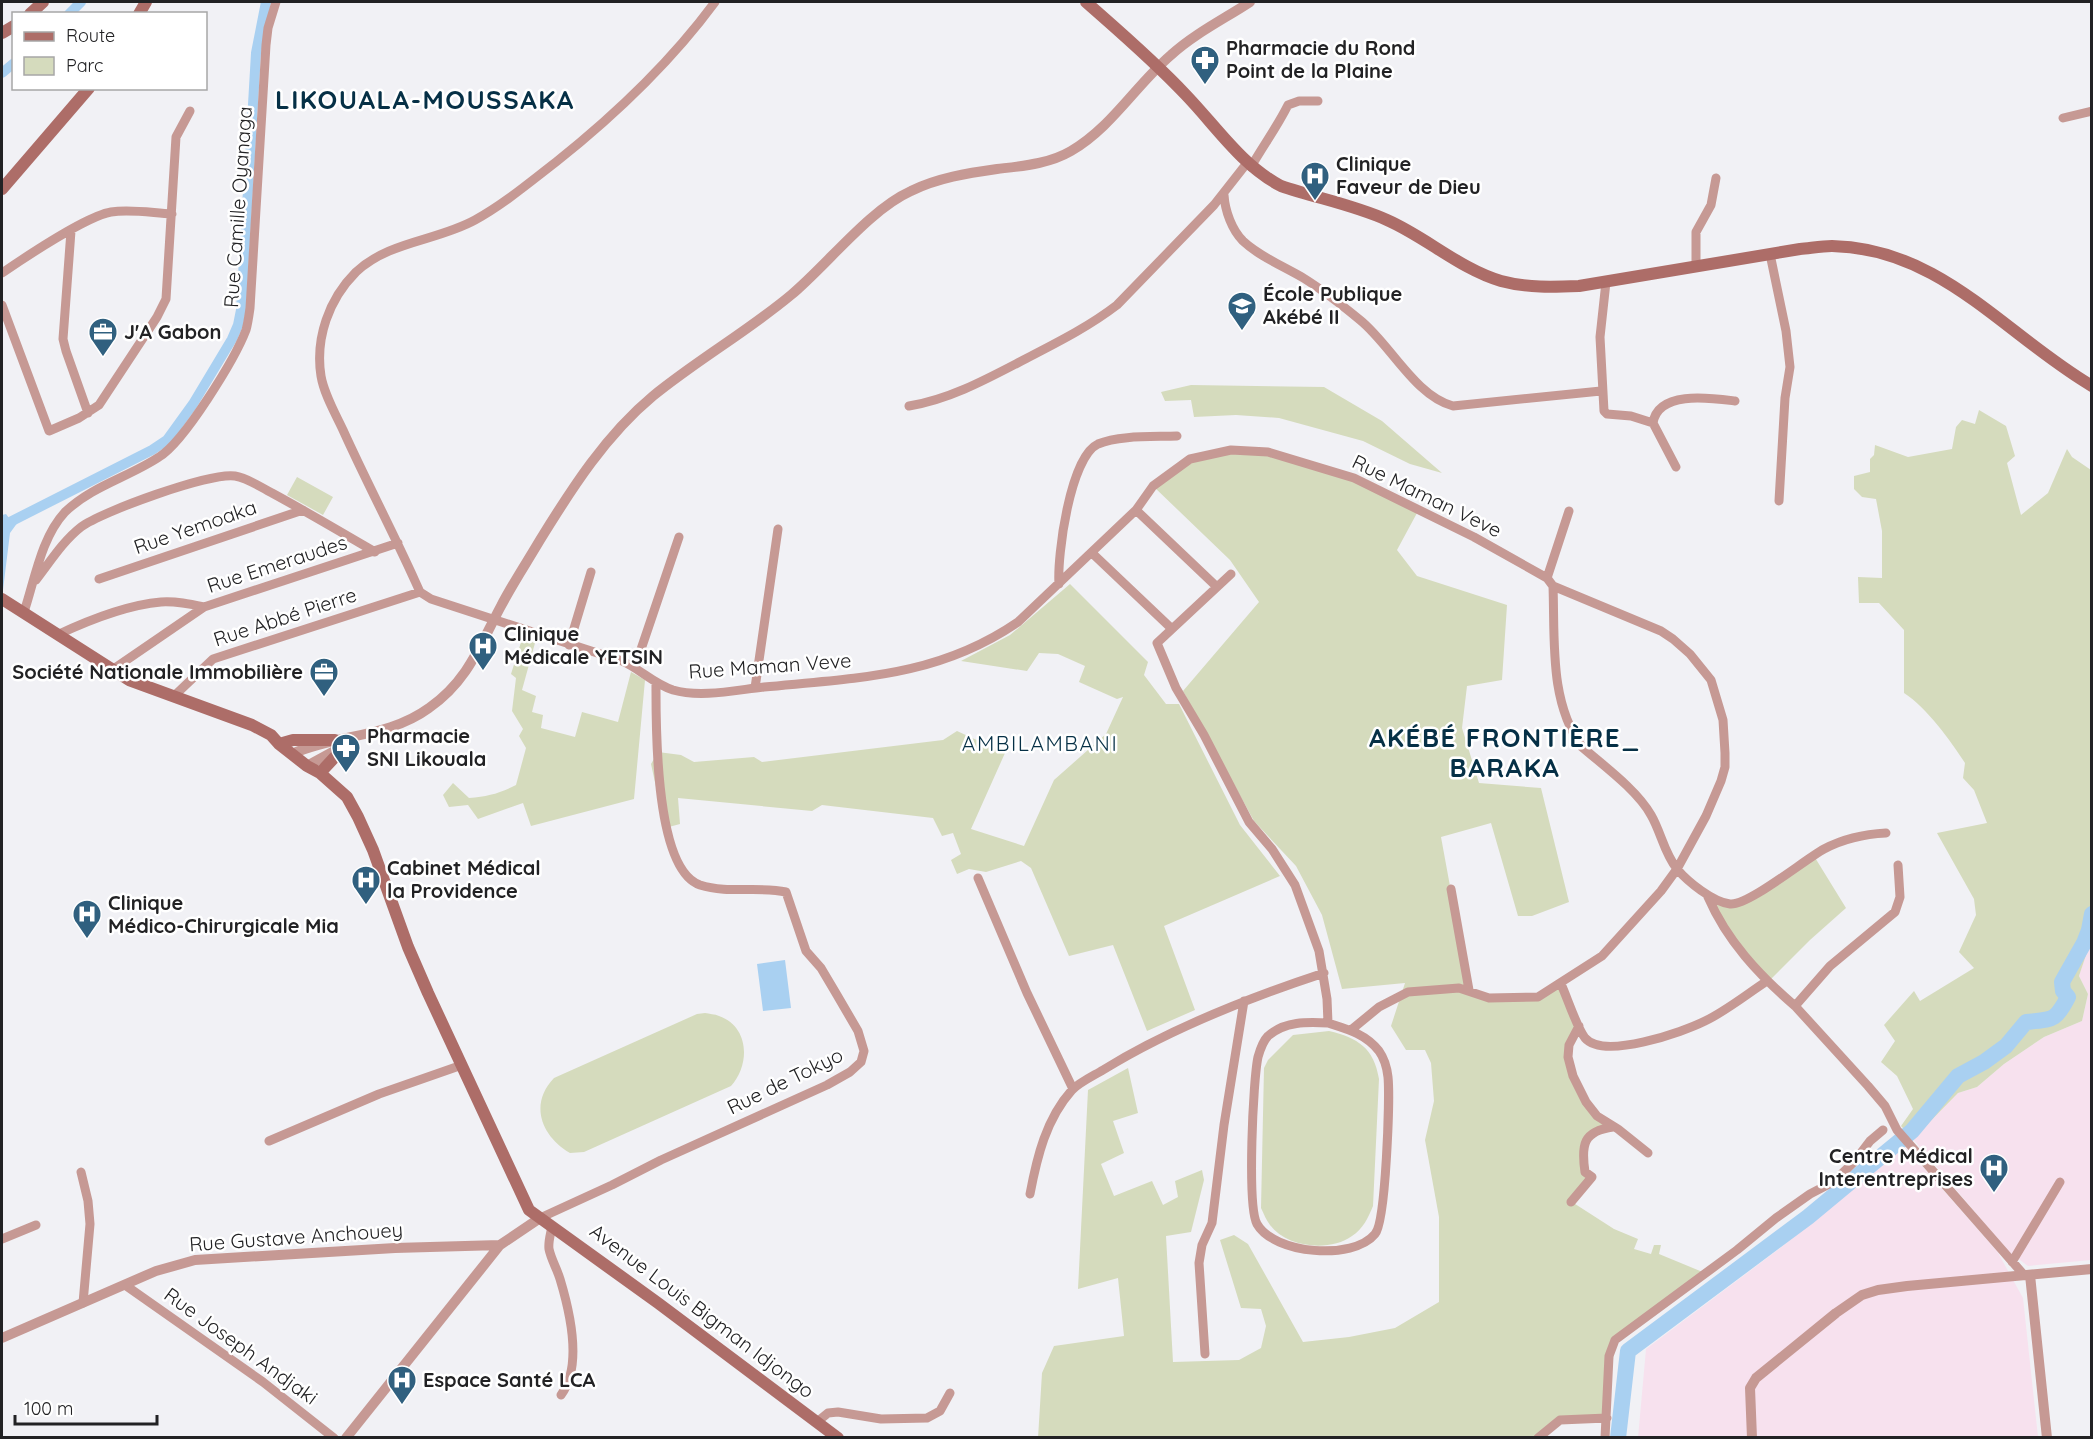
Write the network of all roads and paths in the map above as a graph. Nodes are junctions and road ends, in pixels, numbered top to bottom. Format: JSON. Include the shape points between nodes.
{"nodes":[{"id":1,"x":44,"y":2,"type":"edge"},
{"id":2,"x":276,"y":2,"type":"edge"},
{"id":3,"x":715,"y":2,"type":"edge"},
{"id":4,"x":1086,"y":2,"type":"edge"},
{"id":5,"x":1250,"y":2,"type":"edge"},
{"id":6,"x":32,"y":12,"type":"edge"},
{"id":7,"x":1159,"y":67,"type":"junction"},
{"id":8,"x":86,"y":90,"type":"edge"},
{"id":9,"x":1318,"y":101,"type":"dead end"},
{"id":10,"x":190,"y":111,"type":"dead end"},
{"id":11,"x":2091,"y":111,"type":"edge"},
{"id":12,"x":2063,"y":117,"type":"dead end"},
{"id":13,"x":1249,"y":165,"type":"junction"},
{"id":14,"x":1716,"y":178,"type":"dead end"},
{"id":15,"x":2,"y":189,"type":"edge"},
{"id":16,"x":1224,"y":195,"type":"junction"},
{"id":17,"x":172,"y":214,"type":"junction"},
{"id":18,"x":71,"y":231,"type":"junction"},
{"id":19,"x":1770,"y":254,"type":"junction"},
{"id":20,"x":1696,"y":266,"type":"junction"},
{"id":21,"x":2,"y":273,"type":"edge"},
{"id":22,"x":1606,"y":282,"type":"junction"},
{"id":23,"x":2,"y":305,"type":"edge"},
{"id":24,"x":2091,"y":386,"type":"edge"},
{"id":25,"x":1601,"y":391,"type":"junction"},
{"id":26,"x":1735,"y":401,"type":"dead end"},
{"id":27,"x":909,"y":406,"type":"dead end"},
{"id":28,"x":88,"y":413,"type":"junction"},
{"id":29,"x":1653,"y":423,"type":"junction"},
{"id":30,"x":1177,"y":436,"type":"dead end"},
{"id":31,"x":1676,"y":467,"type":"dead end"},
{"id":32,"x":1779,"y":501,"type":"dead end"},
{"id":33,"x":303,"y":510,"type":"junction"},
{"id":34,"x":1136,"y":510,"type":"junction"},
{"id":35,"x":1569,"y":511,"type":"dead end"},
{"id":36,"x":778,"y":529,"type":"dead end"},
{"id":37,"x":679,"y":537,"type":"dead end"},
{"id":38,"x":398,"y":543,"type":"junction"},
{"id":39,"x":375,"y":552,"type":"junction"},
{"id":40,"x":1092,"y":553,"type":"junction"},
{"id":41,"x":591,"y":572,"type":"dead end"},
{"id":42,"x":1232,"y":574,"type":"dead end"},
{"id":43,"x":1547,"y":578,"type":"junction"},
{"id":44,"x":99,"y":579,"type":"dead end"},
{"id":45,"x":33,"y":584,"type":"junction"},
{"id":46,"x":1059,"y":584,"type":"junction"},
{"id":47,"x":1553,"y":586,"type":"junction"},
{"id":48,"x":1217,"y":587,"type":"junction"},
{"id":49,"x":420,"y":592,"type":"junction"},
{"id":50,"x":4,"y":600,"type":"edge"},
{"id":51,"x":204,"y":607,"type":"junction"},
{"id":52,"x":24,"y":612,"type":"junction"},
{"id":53,"x":494,"y":621,"type":"junction"},
{"id":54,"x":1171,"y":628,"type":"junction"},
{"id":55,"x":57,"y":635,"type":"junction"},
{"id":56,"x":569,"y":645,"type":"junction"},
{"id":57,"x":635,"y":666,"type":"junction"},
{"id":58,"x":112,"y":669,"type":"junction"},
{"id":59,"x":656,"y":683,"type":"junction"},
{"id":60,"x":755,"y":688,"type":"junction"},
{"id":61,"x":173,"y":697,"type":"junction"},
{"id":62,"x":340,"y":743,"type":"junction"},
{"id":63,"x":279,"y":744,"type":"junction"},
{"id":64,"x":292,"y":754,"type":"junction"},
{"id":65,"x":307,"y":766,"type":"junction"},
{"id":66,"x":320,"y":773,"type":"junction"},
{"id":67,"x":1886,"y":833,"type":"dead end"},
{"id":68,"x":1898,"y":865,"type":"dead end"},
{"id":69,"x":1677,"y":869,"type":"junction"},
{"id":70,"x":978,"y":878,"type":"dead end"},
{"id":71,"x":1451,"y":889,"type":"dead end"},
{"id":72,"x":1708,"y":897,"type":"junction"},
{"id":73,"x":1324,"y":973,"type":"junction"},
{"id":74,"x":1767,"y":981,"type":"junction"},
{"id":75,"x":1561,"y":984,"type":"junction"},
{"id":76,"x":1469,"y":990,"type":"junction"},
{"id":77,"x":1244,"y":1001,"type":"junction"},
{"id":78,"x":1795,"y":1006,"type":"junction"},
{"id":79,"x":1328,"y":1023,"type":"junction"},
{"id":80,"x":1580,"y":1026,"type":"junction"},
{"id":81,"x":1351,"y":1030,"type":"junction"},
{"id":82,"x":462,"y":1065,"type":"junction"},
{"id":83,"x":1073,"y":1089,"type":"junction"},
{"id":84,"x":1613,"y":1127,"type":"junction"},
{"id":85,"x":1883,"y":1130,"type":"dead end"},
{"id":86,"x":269,"y":1141,"type":"dead end"},
{"id":87,"x":1648,"y":1153,"type":"dead end"},
{"id":88,"x":81,"y":1172,"type":"dead end"},
{"id":89,"x":2060,"y":1182,"type":"dead end"},
{"id":90,"x":1030,"y":1194,"type":"dead end"},
{"id":91,"x":1571,"y":1202,"type":"dead end"},
{"id":92,"x":540,"y":1218,"type":"junction"},
{"id":93,"x":36,"y":1226,"type":"dead end"},
{"id":94,"x":552,"y":1226,"type":"junction"},
{"id":95,"x":2,"y":1239,"type":"edge"},
{"id":96,"x":500,"y":1245,"type":"junction"},
{"id":97,"x":2012,"y":1262,"type":"junction"},
{"id":98,"x":2091,"y":1269,"type":"edge"},
{"id":99,"x":2027,"y":1275,"type":"junction"},
{"id":100,"x":125,"y":1285,"type":"junction"},
{"id":101,"x":82,"y":1304,"type":"junction"},
{"id":102,"x":2,"y":1338,"type":"edge"},
{"id":103,"x":1205,"y":1354,"type":"dead end"},
{"id":104,"x":950,"y":1393,"type":"dead end"},
{"id":105,"x":561,"y":1395,"type":"dead end"},
{"id":106,"x":1606,"y":1418,"type":"junction"},
{"id":107,"x":817,"y":1422,"type":"junction"},
{"id":108,"x":334,"y":1437,"type":"edge"},
{"id":109,"x":346,"y":1437,"type":"edge"},
{"id":110,"x":838,"y":1437,"type":"edge"},
{"id":111,"x":1538,"y":1437,"type":"edge"},
{"id":112,"x":1605,"y":1437,"type":"edge"},
{"id":113,"x":1752,"y":1437,"type":"edge"},
{"id":114,"x":2047,"y":1437,"type":"edge"}],
"edges":[{"from":1,"to":6,"type":"main road"},
{"from":2,"to":45,"type":"street","name":"Rue Camille Oyanaga","via":[[266,45],[250,308],[245,332],[188,427],[169,450],[89,493],[66,512],[49,534]]},
{"from":3,"to":38,"type":"street","via":[[618,110],[576,146],[477,219],[395,248],[366,264],[344,286],[329,310],[322,335],[321,377]]},
{"from":4,"to":7,"type":"main road"},
{"from":5,"to":7,"type":"street","via":[[1183,45]]},
{"from":7,"to":13,"type":"main road"},
{"from":7,"to":53,"type":"street","via":[[1098,131],[1070,152],[1034,164],[926,184],[894,201],[789,297],[649,399],[628,417],[580,478]]},
{"from":8,"to":15,"type":"main road"},
{"from":9,"to":13,"type":"street","via":[[1288,105]]},
{"from":10,"to":17,"type":"street","via":[[176,137]]},
{"from":11,"to":12,"type":"street"},
{"from":13,"to":16,"type":"street"},
{"from":13,"to":22,"type":"main road","via":[[1281,186],[1387,220],[1500,280],[1552,287]]},
{"from":14,"to":20,"type":"street","via":[[1711,205],[1697,227]]},
{"from":16,"to":25,"type":"street","via":[[1236,233],[1244,242],[1361,321],[1399,364],[1447,404]]},
{"from":16,"to":27,"type":"street","via":[[1102,316],[992,376],[932,401]]},
{"from":17,"to":18,"type":"street","via":[[108,212]]},
{"from":17,"to":28,"type":"street","via":[[166,299],[111,388]]},
{"from":18,"to":21,"type":"street"},
{"from":18,"to":28,"type":"street","via":[[63,339]]},
{"from":19,"to":20,"type":"main road"},
{"from":19,"to":24,"type":"main road","via":[[1832,246],[1893,256],[1921,267],[1970,296],[2056,364]]},
{"from":19,"to":32,"type":"street","via":[[1790,367]]},
{"from":20,"to":22,"type":"main road"},
{"from":22,"to":25,"type":"street","via":[[1600,337]]},
{"from":23,"to":28,"type":"street","via":[[49,431]]},
{"from":25,"to":29,"type":"street","via":[[1605,413]]},
{"from":26,"to":29,"type":"street","via":[[1705,397],[1682,400],[1659,407]]},
{"from":29,"to":31,"type":"street"},
{"from":30,"to":46,"type":"street","via":[[1124,439],[1097,445],[1089,452],[1069,502]]},
{"from":33,"to":39,"type":"street"},
{"from":33,"to":44,"type":"street","name":"Rue Yemoaka"},
{"from":33,"to":45,"type":"street","via":[[236,476],[200,481],[89,521],[58,551]]},
{"from":34,"to":40,"type":"street","name":"Rue Maman Veve"},
{"from":34,"to":43,"type":"street","name":"Rue Maman Veve","via":[[1153,486],[1190,459],[1231,450],[1268,452],[1368,484]]},
{"from":34,"to":48,"type":"street"},
{"from":35,"to":43,"type":"street"},
{"from":36,"to":60,"type":"street"},
{"from":37,"to":57,"type":"street"},
{"from":38,"to":39,"type":"street","name":"Rue Emeraudes"},
{"from":38,"to":49,"type":"street"},
{"from":39,"to":51,"type":"street","name":"Rue Emeraudes"},
{"from":40,"to":46,"type":"street","name":"Rue Maman Veve"},
{"from":40,"to":54,"type":"street"},
{"from":41,"to":56,"type":"street"},
{"from":42,"to":48,"type":"street"},
{"from":43,"to":47,"type":"street","name":"Rue Maman Veve"},
{"from":45,"to":52,"type":"street","name":"Rue Camille Oyanaga"},
{"from":46,"to":60,"type":"street","name":"Rue Maman Veve","via":[[999,635],[944,661],[842,681]]},
{"from":47,"to":69,"type":"street","via":[[1561,706],[1575,738],[1642,802]]},
{"from":47,"to":69,"type":"street","via":[[1661,631],[1690,654],[1711,680],[1723,720],[1725,767],[1706,816]]},
{"from":48,"to":54,"type":"street"},
{"from":49,"to":53,"type":"street","name":"Rue Maman Veve"},
{"from":49,"to":61,"type":"street","name":"Rue Abbé Pierre","via":[[213,659]]},
{"from":50,"to":52,"type":"main road","name":"Avenue Louis Bigman Idjongo"},
{"from":51,"to":55,"type":"street","via":[[174,602],[150,604]]},
{"from":51,"to":58,"type":"street","name":"Rue Emeraudes"},
{"from":52,"to":55,"type":"main road","name":"Avenue Louis Bigman Idjongo"},
{"from":53,"to":56,"type":"street","name":"Rue Maman Veve"},
{"from":53,"to":62,"type":"street","via":[[467,671],[427,710],[395,727]]},
{"from":54,"to":73,"type":"street","via":[[1157,643],[1176,688],[1249,822],[1295,885]]},
{"from":55,"to":58,"type":"main road","name":"Avenue Louis Bigman Idjongo"},
{"from":56,"to":57,"type":"street","name":"Rue Maman Veve"},
{"from":57,"to":59,"type":"street","name":"Rue Maman Veve"},
{"from":58,"to":61,"type":"main road","name":"Avenue Louis Bigman Idjongo"},
{"from":59,"to":60,"type":"street","name":"Rue Maman Veve","via":[[690,693]]},
{"from":59,"to":92,"type":"street","name":"Rue de Tokyo","via":[[662,800],[666,831],[678,864],[684,874],[700,885],[786,892],[806,951],[821,968],[858,1031],[864,1051],[861,1062],[850,1072],[827,1084]]},
{"from":61,"to":63,"type":"main road","name":"Avenue Louis Bigman Idjongo","via":[[252,725]]},
{"from":62,"to":63,"type":"main road","via":[[293,740]]},
{"from":62,"to":64,"type":"street","via":[[310,746]]},
{"from":62,"to":65,"type":"street"},
{"from":62,"to":66,"type":"main road"},
{"from":63,"to":64,"type":"main road","name":"Avenue Louis Bigman Idjongo"},
{"from":64,"to":65,"type":"main road","name":"Avenue Louis Bigman Idjongo"},
{"from":65,"to":66,"type":"main road","name":"Avenue Louis Bigman Idjongo"},
{"from":66,"to":82,"type":"main road","name":"Avenue Louis Bigman Idjongo","via":[[347,797],[358,817],[408,947]]},
{"from":67,"to":72,"type":"street","via":[[1869,834],[1826,848],[1751,897],[1731,904]]},
{"from":68,"to":78,"type":"street","via":[[1900,897],[1895,912],[1830,966]]},
{"from":69,"to":72,"type":"street"},
{"from":69,"to":75,"type":"street","via":[[1610,949]]},
{"from":70,"to":83,"type":"street","via":[[1026,993]]},
{"from":71,"to":76,"type":"street"},
{"from":72,"to":74,"type":"street","via":[[1728,936]]},
{"from":73,"to":77,"type":"street"},
{"from":73,"to":79,"type":"street"},
{"from":74,"to":78,"type":"street"},
{"from":74,"to":80,"type":"street","via":[[1705,1021],[1634,1044],[1595,1044],[1585,1038]]},
{"from":75,"to":76,"type":"street","via":[[1538,997],[1489,999]]},
{"from":75,"to":80,"type":"street"},
{"from":76,"to":81,"type":"street","via":[[1408,992]]},
{"from":77,"to":83,"type":"street","via":[[1129,1054]]},
{"from":77,"to":103,"type":"street","via":[[1212,1223],[1199,1263]]},
{"from":78,"to":97,"type":"street","via":[[1885,1106],[1897,1130]]},
{"from":79,"to":81,"type":"street"},
{"from":79,"to":81,"type":"street","via":[[1300,1022],[1278,1029],[1266,1038],[1259,1054],[1254,1089],[1253,1214],[1262,1232],[1281,1243],[1315,1251],[1355,1248],[1377,1233],[1383,1200],[1388,1076],[1379,1051]]},
{"from":80,"to":84,"type":"street","via":[[1569,1045],[1573,1077],[1597,1116]]},
{"from":82,"to":86,"type":"street","via":[[379,1094]]},
{"from":82,"to":92,"type":"main road","name":"Avenue Louis Bigman Idjongo","via":[[518,1189],[529,1210]]},
{"from":83,"to":90,"type":"street","via":[[1050,1123],[1038,1151]]},
{"from":84,"to":87,"type":"street"},
{"from":84,"to":91,"type":"street","via":[[1594,1131],[1584,1144],[1585,1172],[1592,1177]]},
{"from":85,"to":106,"type":"street","via":[[1833,1182],[1776,1218],[1615,1340],[1609,1356]]},
{"from":88,"to":101,"type":"street","via":[[90,1224]]},
{"from":89,"to":97,"type":"street"},
{"from":92,"to":94,"type":"main road","name":"Avenue Louis Bigman Idjongo"},
{"from":92,"to":96,"type":"street"},
{"from":93,"to":95,"type":"street"},
{"from":94,"to":105,"type":"street","via":[[549,1250],[566,1300],[572,1333],[570,1376]]},
{"from":94,"to":107,"type":"main road","name":"Avenue Louis Bigman Idjongo"},
{"from":96,"to":100,"type":"street","name":"Rue Gustave Anchouey","via":[[195,1260]]},
{"from":96,"to":109,"type":"street"},
{"from":97,"to":99,"type":"street"},
{"from":98,"to":99,"type":"street"},
{"from":99,"to":113,"type":"street","via":[[1907,1286],[1862,1295],[1756,1378],[1750,1388]]},
{"from":99,"to":114,"type":"street"},
{"from":100,"to":101,"type":"street","name":"Rue Gustave Anchouey"},
{"from":100,"to":108,"type":"street","name":"Rue Joseph Andjaki"},
{"from":101,"to":102,"type":"street","name":"Rue Gustave Anchouey"},
{"from":104,"to":107,"type":"street","via":[[940,1411],[927,1418],[881,1419],[838,1412],[828,1413]]},
{"from":106,"to":111,"type":"street","via":[[1560,1420]]},
{"from":106,"to":112,"type":"street"},
{"from":107,"to":110,"type":"main road","name":"Avenue Louis Bigman Idjongo"}]}
